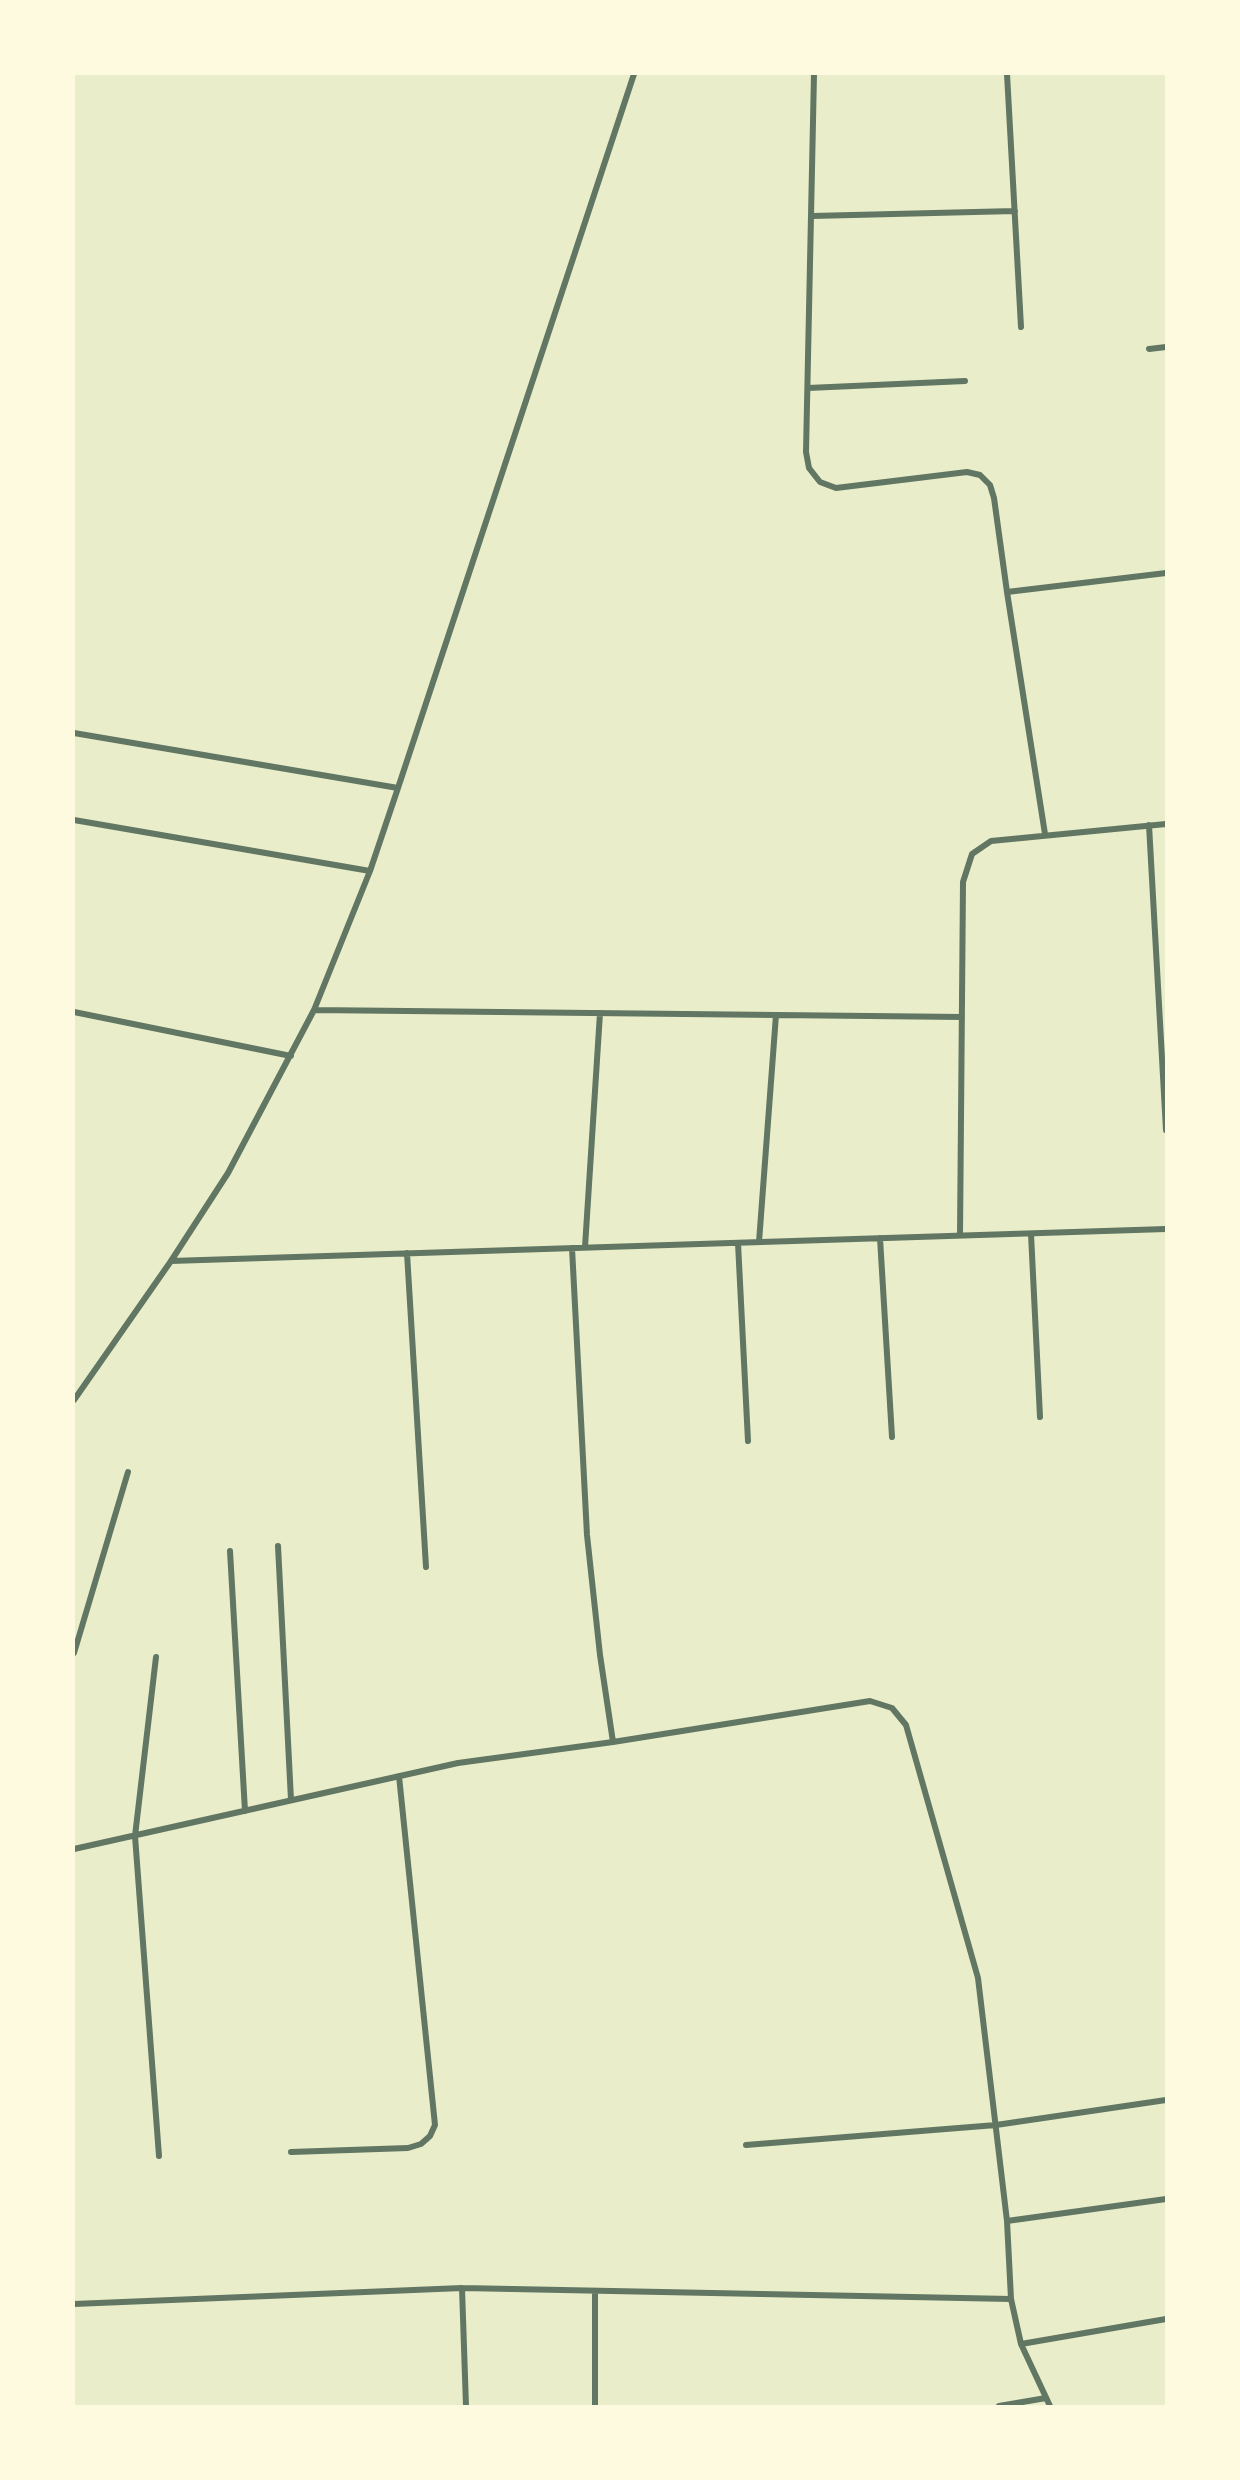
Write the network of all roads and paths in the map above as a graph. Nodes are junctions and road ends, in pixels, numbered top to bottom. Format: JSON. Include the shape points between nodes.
{"nodes":[{"id":1,"x":634,"y":74,"type":"edge"},
{"id":2,"x":814,"y":74,"type":"edge"},
{"id":3,"x":1007,"y":74,"type":"edge"},
{"id":4,"x":1015,"y":211,"type":"junction"},
{"id":5,"x":812,"y":216,"type":"junction"},
{"id":6,"x":1021,"y":327,"type":"dead end"},
{"id":7,"x":1167,"y":347,"type":"edge"},
{"id":8,"x":1149,"y":349,"type":"dead end"},
{"id":9,"x":965,"y":381,"type":"dead end"},
{"id":10,"x":808,"y":388,"type":"junction"},
{"id":11,"x":1167,"y":573,"type":"edge"},
{"id":12,"x":1007,"y":592,"type":"junction"},
{"id":13,"x":74,"y":733,"type":"edge"},
{"id":14,"x":398,"y":788,"type":"junction"},
{"id":15,"x":74,"y":820,"type":"edge"},
{"id":16,"x":1167,"y":824,"type":"edge"},
{"id":17,"x":1149,"y":825,"type":"junction"},
{"id":18,"x":1045,"y":834,"type":"junction"},
{"id":19,"x":370,"y":870,"type":"junction"},
{"id":20,"x":314,"y":1010,"type":"junction"},
{"id":21,"x":74,"y":1012,"type":"edge"},
{"id":22,"x":600,"y":1013,"type":"junction"},
{"id":23,"x":776,"y":1015,"type":"junction"},
{"id":24,"x":962,"y":1017,"type":"junction"},
{"id":25,"x":291,"y":1056,"type":"junction"},
{"id":26,"x":1167,"y":1130,"type":"edge"},
{"id":27,"x":1167,"y":1229,"type":"edge"},
{"id":28,"x":1031,"y":1233,"type":"junction"},
{"id":29,"x":960,"y":1235,"type":"junction"},
{"id":30,"x":880,"y":1238,"type":"junction"},
{"id":31,"x":759,"y":1242,"type":"junction"},
{"id":32,"x":738,"y":1243,"type":"junction"},
{"id":33,"x":585,"y":1247,"type":"junction"},
{"id":34,"x":572,"y":1248,"type":"junction"},
{"id":35,"x":407,"y":1253,"type":"junction"},
{"id":36,"x":171,"y":1261,"type":"junction"},
{"id":37,"x":74,"y":1400,"type":"edge"},
{"id":38,"x":1040,"y":1417,"type":"dead end"},
{"id":39,"x":892,"y":1437,"type":"dead end"},
{"id":40,"x":748,"y":1441,"type":"dead end"},
{"id":41,"x":128,"y":1472,"type":"dead end"},
{"id":42,"x":278,"y":1546,"type":"dead end"},
{"id":43,"x":230,"y":1551,"type":"dead end"},
{"id":44,"x":426,"y":1567,"type":"dead end"},
{"id":45,"x":75,"y":1643,"type":"edge"},
{"id":46,"x":74,"y":1653,"type":"edge"},
{"id":47,"x":156,"y":1657,"type":"dead end"},
{"id":48,"x":613,"y":1742,"type":"junction"},
{"id":49,"x":399,"y":1776,"type":"junction"},
{"id":50,"x":291,"y":1800,"type":"junction"},
{"id":51,"x":245,"y":1811,"type":"junction"},
{"id":52,"x":135,"y":1836,"type":"junction"},
{"id":53,"x":74,"y":1850,"type":"edge"},
{"id":54,"x":1167,"y":2100,"type":"edge"},
{"id":55,"x":996,"y":2125,"type":"junction"},
{"id":56,"x":746,"y":2145,"type":"dead end"},
{"id":57,"x":291,"y":2152,"type":"dead end"},
{"id":58,"x":159,"y":2156,"type":"dead end"},
{"id":59,"x":1167,"y":2199,"type":"edge"},
{"id":60,"x":1007,"y":2221,"type":"junction"},
{"id":61,"x":462,"y":2288,"type":"junction"},
{"id":62,"x":595,"y":2291,"type":"junction"},
{"id":63,"x":1011,"y":2299,"type":"junction"},
{"id":64,"x":74,"y":2304,"type":"edge"},
{"id":65,"x":1167,"y":2319,"type":"edge"},
{"id":66,"x":1021,"y":2344,"type":"junction"},
{"id":67,"x":1046,"y":2398,"type":"junction"},
{"id":68,"x":466,"y":2406,"type":"edge"},
{"id":69,"x":595,"y":2406,"type":"edge"},
{"id":70,"x":999,"y":2406,"type":"edge"},
{"id":71,"x":1050,"y":2406,"type":"edge"}],
"edges":[{"from":1,"to":14,"type":"street"},
{"from":2,"to":5,"type":"street"},
{"from":3,"to":4,"type":"street"},
{"from":4,"to":5,"type":"street"},
{"from":4,"to":6,"type":"street"},
{"from":5,"to":10,"type":"street"},
{"from":7,"to":8,"type":"street"},
{"from":9,"to":10,"type":"street"},
{"from":10,"to":12,"type":"street","via":[[806,452],[809,468],[820,482],[836,488],[967,472],[980,475],[990,485]]},
{"from":11,"to":12,"type":"street"},
{"from":12,"to":18,"type":"street"},
{"from":13,"to":14,"type":"street"},
{"from":14,"to":19,"type":"street"},
{"from":15,"to":19,"type":"street"},
{"from":16,"to":17,"type":"street"},
{"from":17,"to":18,"type":"street"},
{"from":17,"to":26,"type":"street"},
{"from":18,"to":24,"type":"street","via":[[991,841],[972,854],[963,882]]},
{"from":19,"to":20,"type":"street"},
{"from":20,"to":22,"type":"street"},
{"from":20,"to":25,"type":"street"},
{"from":21,"to":25,"type":"street"},
{"from":22,"to":23,"type":"street"},
{"from":22,"to":33,"type":"street"},
{"from":23,"to":24,"type":"street"},
{"from":23,"to":31,"type":"street"},
{"from":24,"to":29,"type":"street"},
{"from":25,"to":36,"type":"street","via":[[228,1173]]},
{"from":27,"to":28,"type":"street"},
{"from":28,"to":29,"type":"street"},
{"from":28,"to":38,"type":"street"},
{"from":29,"to":30,"type":"street"},
{"from":30,"to":31,"type":"street"},
{"from":30,"to":39,"type":"street"},
{"from":31,"to":32,"type":"street"},
{"from":32,"to":33,"type":"street"},
{"from":32,"to":40,"type":"street"},
{"from":33,"to":34,"type":"street"},
{"from":34,"to":35,"type":"street"},
{"from":34,"to":48,"type":"street","via":[[587,1535]]},
{"from":35,"to":36,"type":"street"},
{"from":35,"to":44,"type":"street"},
{"from":36,"to":37,"type":"street"},
{"from":41,"to":45,"type":"street"},
{"from":42,"to":50,"type":"street"},
{"from":43,"to":51,"type":"street"},
{"from":45,"to":46,"type":"street"},
{"from":47,"to":52,"type":"street"},
{"from":48,"to":49,"type":"street"},
{"from":48,"to":55,"type":"street","via":[[870,1701],[892,1708],[906,1725],[978,1978]]},
{"from":49,"to":50,"type":"street"},
{"from":49,"to":57,"type":"street","via":[[435,2125],[421,2144],[408,2148]]},
{"from":50,"to":51,"type":"street"},
{"from":51,"to":52,"type":"street"},
{"from":52,"to":53,"type":"street"},
{"from":52,"to":58,"type":"street"},
{"from":54,"to":55,"type":"street"},
{"from":55,"to":56,"type":"street"},
{"from":55,"to":60,"type":"street"},
{"from":59,"to":60,"type":"street"},
{"from":60,"to":63,"type":"street"},
{"from":61,"to":62,"type":"street"},
{"from":61,"to":64,"type":"street"},
{"from":61,"to":68,"type":"street"},
{"from":62,"to":63,"type":"street"},
{"from":62,"to":69,"type":"street"},
{"from":63,"to":66,"type":"street"},
{"from":65,"to":66,"type":"street"},
{"from":66,"to":67,"type":"street"},
{"from":67,"to":70,"type":"street"},
{"from":67,"to":71,"type":"street"}]}
